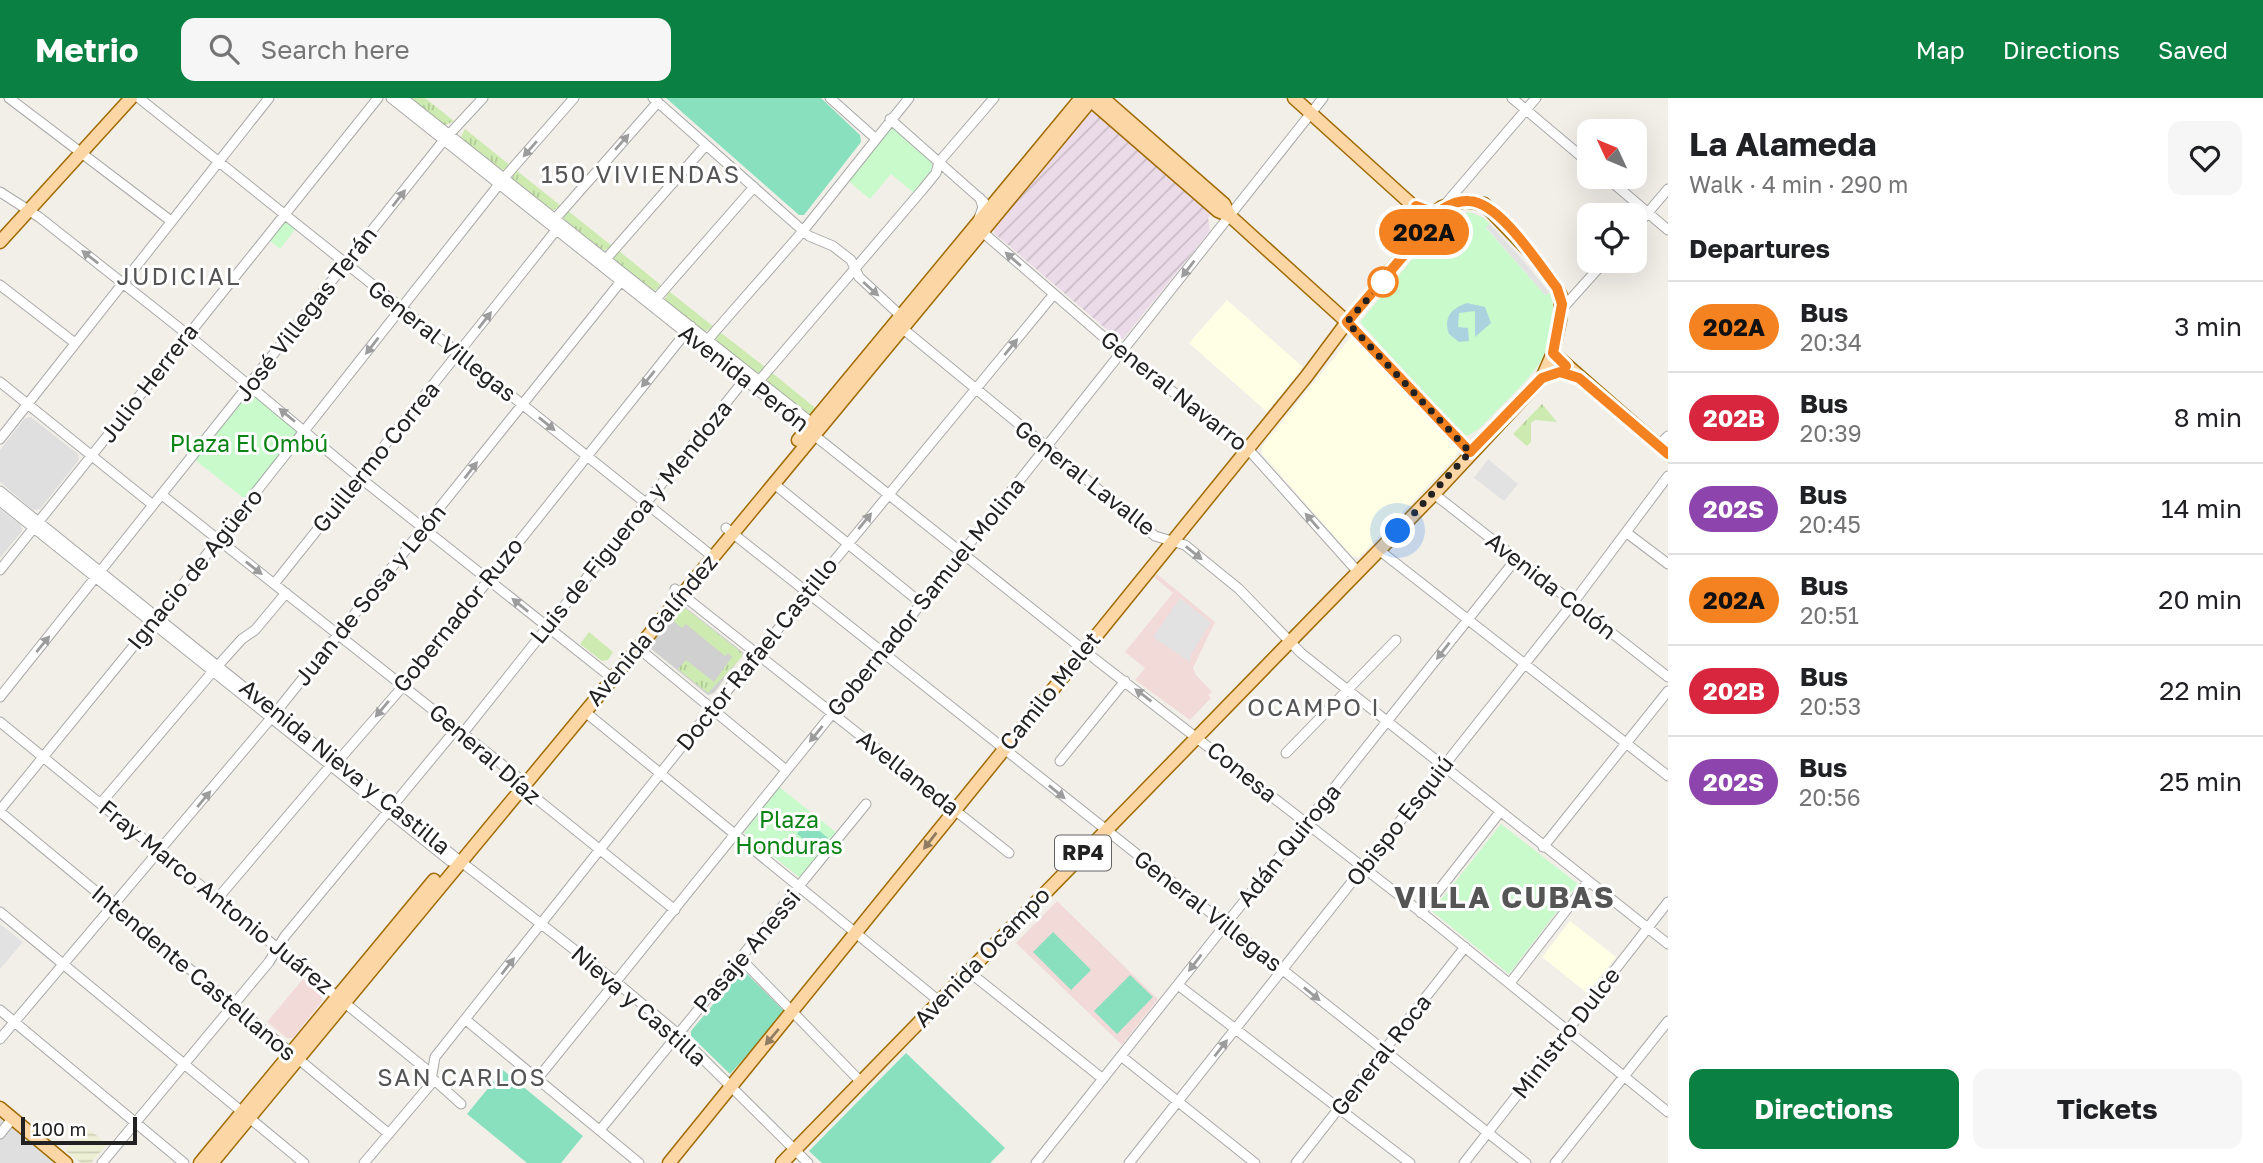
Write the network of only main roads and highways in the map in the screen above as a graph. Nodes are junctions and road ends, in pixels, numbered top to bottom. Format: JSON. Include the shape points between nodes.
{"nodes":[{"id":1,"x":131,"y":98,"type":"edge"},
{"id":2,"x":1294,"y":98,"type":"edge"},
{"id":3,"x":1091,"y":99,"type":"edge"},
{"id":4,"x":1435,"y":218,"type":"junction"},
{"id":5,"x":979,"y":229,"type":"junction"},
{"id":6,"x":0,"y":242,"type":"edge"},
{"id":7,"x":1347,"y":322,"type":"junction"},
{"id":8,"x":1553,"y":353,"type":"junction"},
{"id":9,"x":1542,"y":378,"type":"junction"},
{"id":10,"x":1579,"y":378,"type":"junction"},
{"id":11,"x":811,"y":429,"type":"junction"},
{"id":12,"x":1663,"y":450,"type":"edge"},
{"id":13,"x":1470,"y":452,"type":"junction"},
{"id":14,"x":729,"y":530,"type":"junction"},
{"id":15,"x":678,"y":592,"type":"junction"},
{"id":16,"x":609,"y":675,"type":"junction"},
{"id":17,"x":520,"y":782,"type":"junction"},
{"id":18,"x":0,"y":1108,"type":"edge"},
{"id":19,"x":246,"y":1115,"type":"junction"},
{"id":20,"x":66,"y":1163,"type":"edge"},
{"id":21,"x":200,"y":1163,"type":"edge"},
{"id":22,"x":212,"y":1163,"type":"edge"},
{"id":23,"x":669,"y":1163,"type":"edge"},
{"id":24,"x":782,"y":1163,"type":"edge"}],
"edges":[{"from":1,"to":6,"type":"main road"},
{"from":2,"to":4,"type":"main road"},
{"from":3,"to":5,"type":"main road","name":"Avenida Galíndez"},
{"from":3,"to":5,"type":"main road","name":"Avenida Galíndez","via":[[990,207]]},
{"from":3,"to":7,"type":"main road","via":[[1224,204],[1230,216]]},
{"from":4,"to":7,"type":"main road","name":"Camilo Melet"},
{"from":4,"to":8,"type":"main road","name":"Avenida Ocampo","via":[[1471,201],[1491,209],[1532,254],[1561,296]]},
{"from":5,"to":11,"type":"main road","name":"Avenida Galíndez"},
{"from":7,"to":13,"type":"main road"},
{"from":7,"to":23,"type":"main road","name":"Camilo Melet","one_way":true},
{"from":8,"to":9,"type":"main road","name":"Avenida Ocampo","number":"RP4"},
{"from":8,"to":10,"type":"main road"},
{"from":9,"to":10,"type":"main road","via":[[1560,372]]},
{"from":9,"to":13,"type":"main road","name":"Avenida Ocampo","number":"RP4"},
{"from":10,"to":12,"type":"main road"},
{"from":11,"to":14,"type":"main road","name":"Avenida Galíndez"},
{"from":11,"to":14,"type":"main road","name":"Avenida Galíndez","via":[[773,483]]},
{"from":13,"to":24,"type":"main road","name":"Avenida Ocampo","number":"RP4"},
{"from":14,"to":15,"type":"main road","name":"Avenida Galíndez"},
{"from":15,"to":16,"type":"main road","name":"Avenida Galíndez"},
{"from":15,"to":16,"type":"main road","name":"Avenida Galíndez","via":[[637,647]]},
{"from":16,"to":17,"type":"main road","name":"Avenida Galíndez"},
{"from":16,"to":17,"type":"main road","name":"Avenida Galíndez","via":[[584,711]]},
{"from":17,"to":19,"type":"main road","name":"Avenida Galíndez"},
{"from":18,"to":20,"type":"main road"},
{"from":19,"to":21,"type":"main road","name":"Avenida Galíndez"},
{"from":19,"to":22,"type":"main road","name":"Avenida Galíndez"}]}
